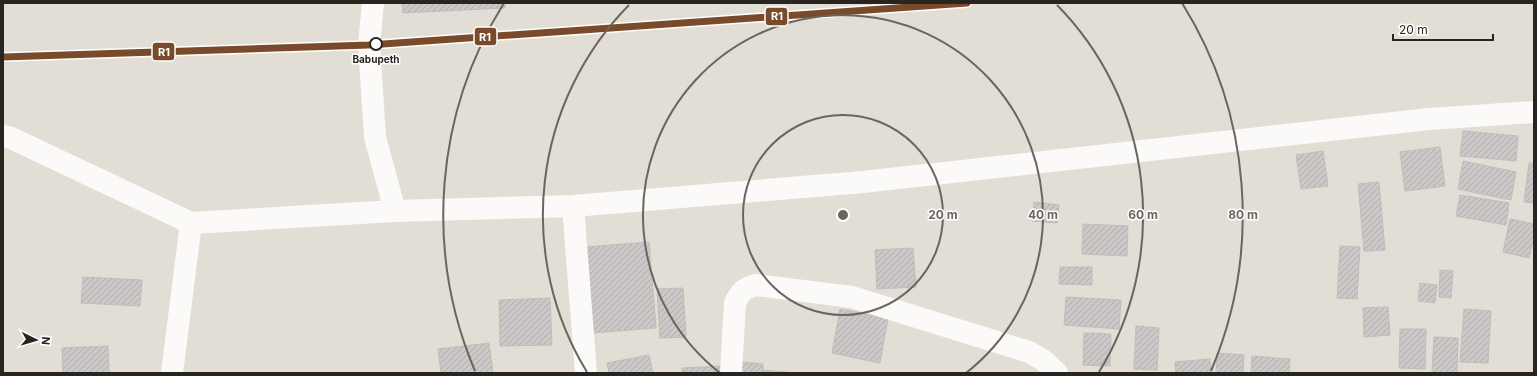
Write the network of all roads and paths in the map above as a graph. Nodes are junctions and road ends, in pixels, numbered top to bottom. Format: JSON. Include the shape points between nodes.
{"nodes":[{"id":1,"x":373,"y":3,"type":"edge"},
{"id":2,"x":1534,"y":112,"type":"edge"},
{"id":3,"x":3,"y":136,"type":"edge"},
{"id":4,"x":573,"y":206,"type":"junction"},
{"id":5,"x":395,"y":211,"type":"junction"},
{"id":6,"x":190,"y":223,"type":"junction"},
{"id":7,"x":172,"y":373,"type":"edge"},
{"id":8,"x":586,"y":373,"type":"edge"},
{"id":9,"x":731,"y":373,"type":"edge"},
{"id":10,"x":1057,"y":373,"type":"edge"}],
"edges":[{"from":1,"to":5,"type":"street","via":[[369,45],[375,137]]},
{"from":2,"to":4,"type":"street","via":[[1421,120],[862,182]]},
{"from":3,"to":6,"type":"street"},
{"from":4,"to":5,"type":"street"},
{"from":4,"to":8,"type":"street"},
{"from":5,"to":6,"type":"street"},
{"from":6,"to":7,"type":"street"},
{"from":9,"to":10,"type":"street","via":[[735,303],[740,292],[756,285],[852,297],[1029,352]]}]}
